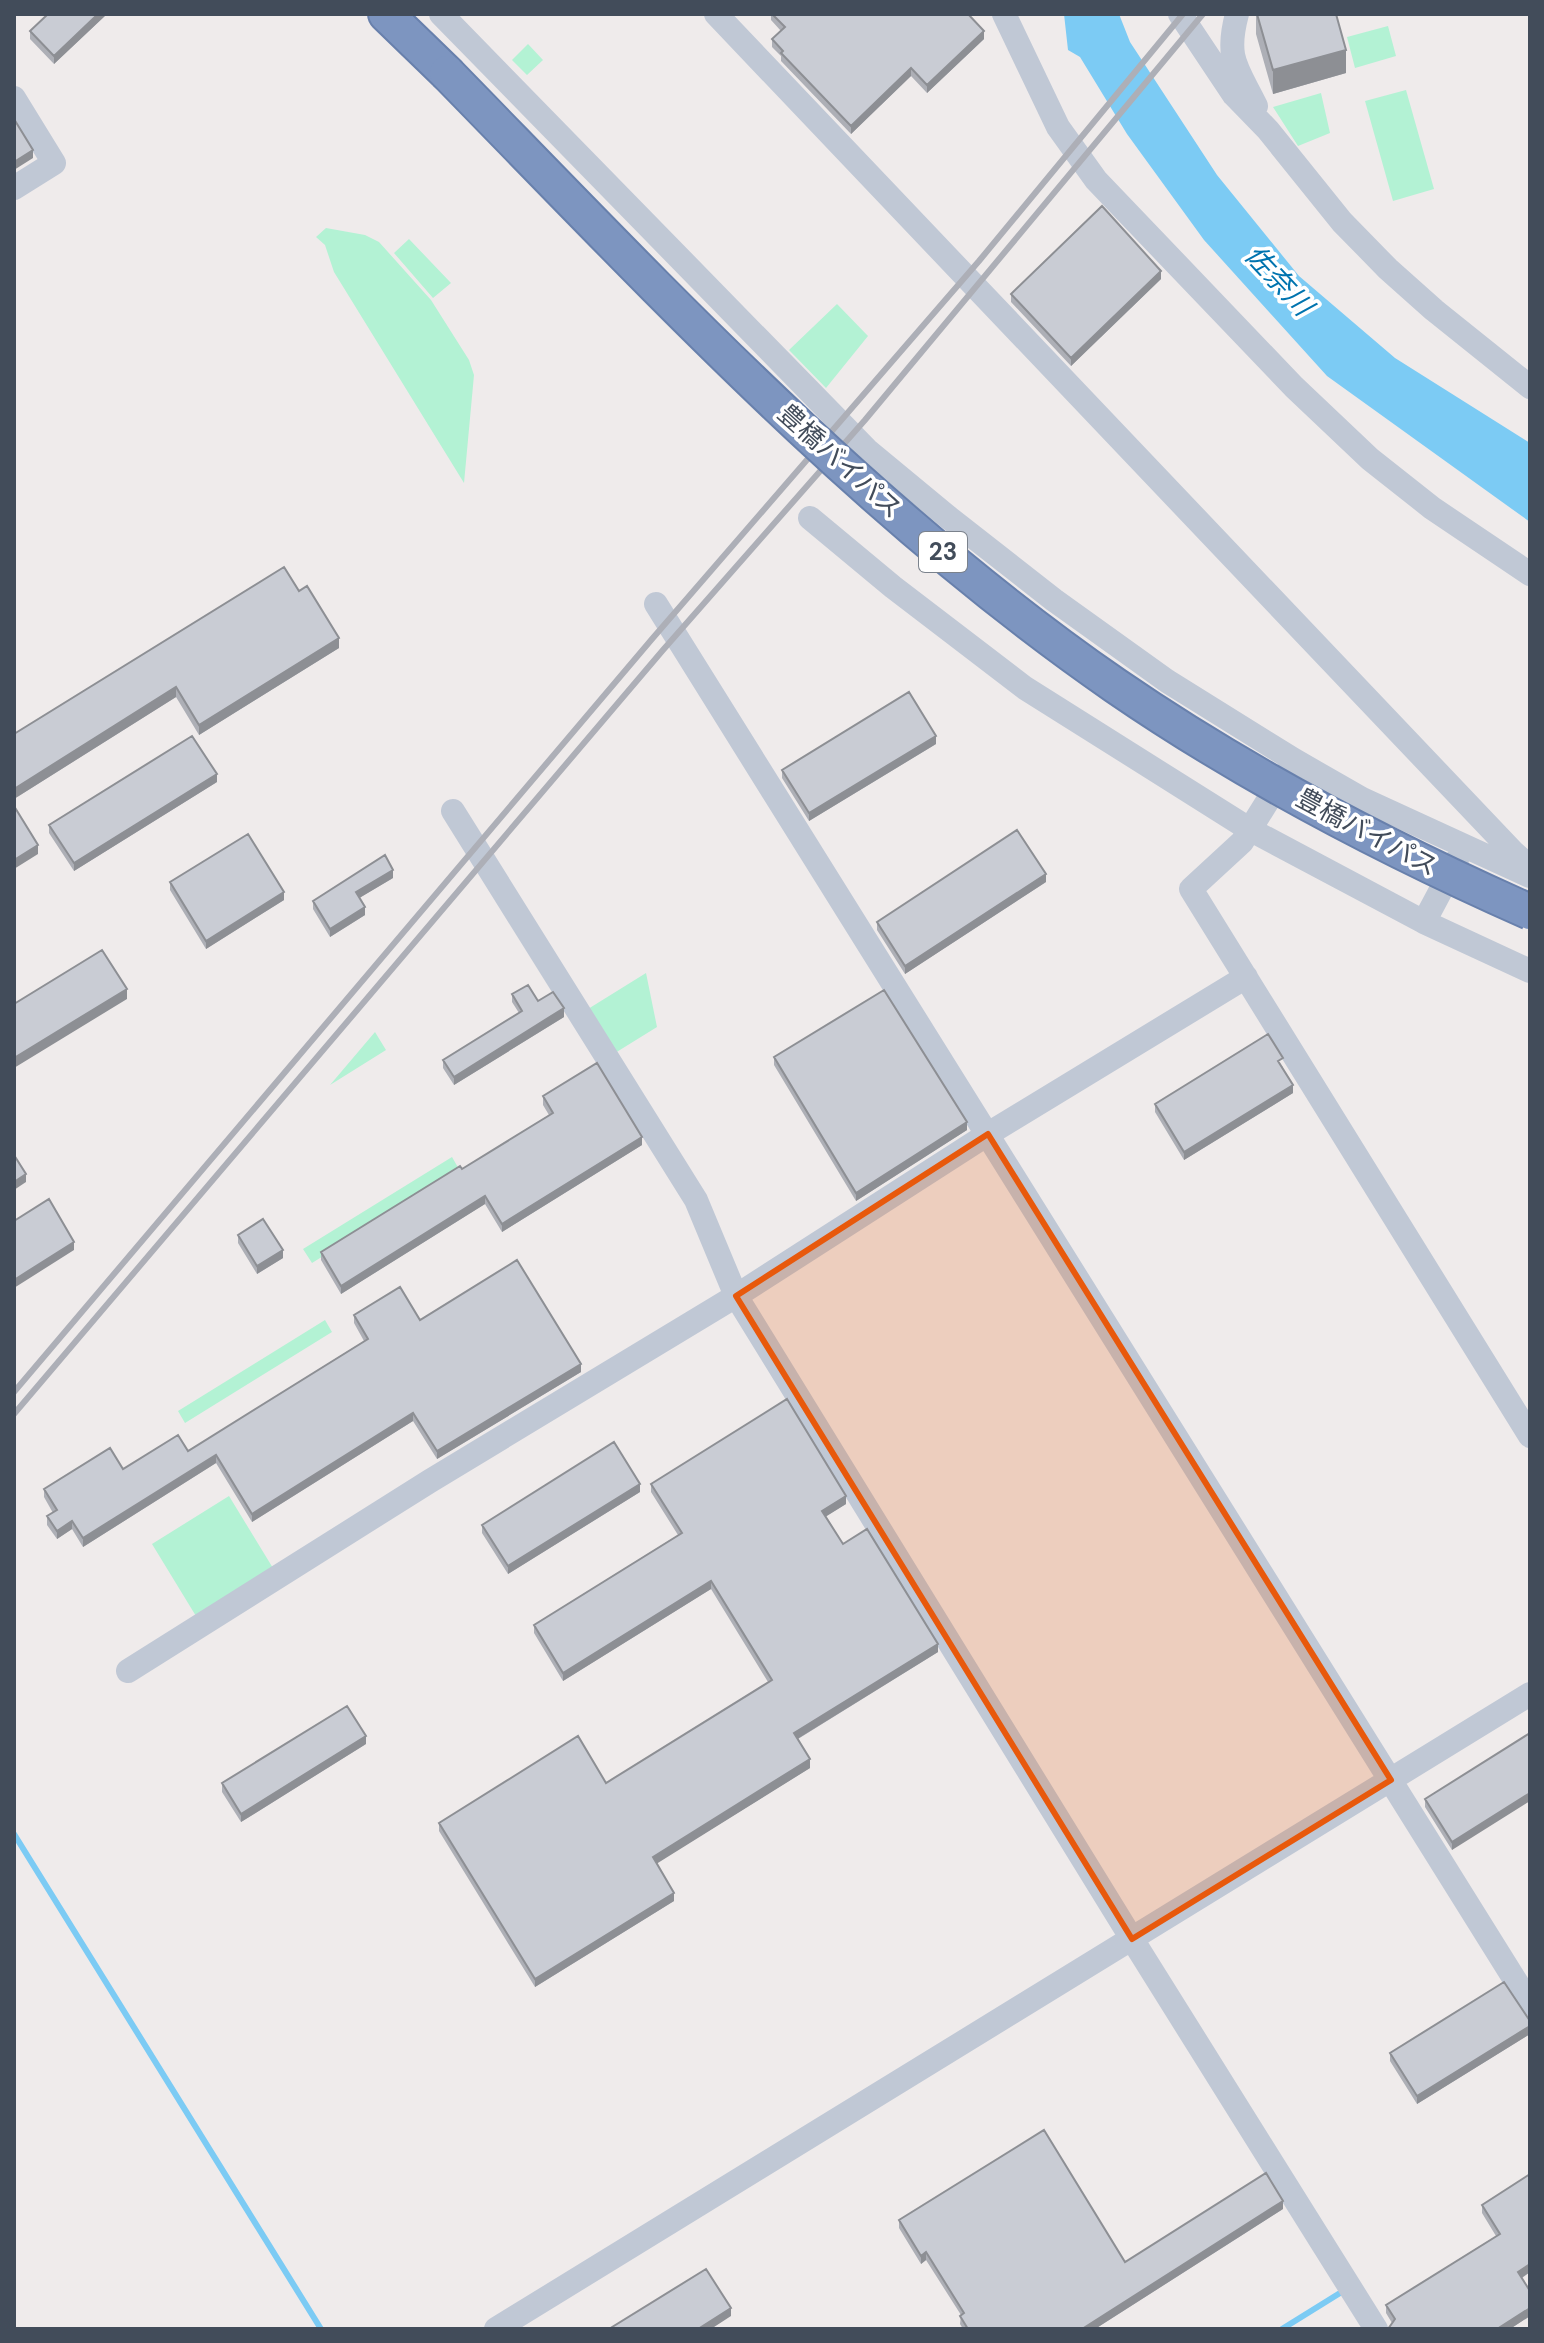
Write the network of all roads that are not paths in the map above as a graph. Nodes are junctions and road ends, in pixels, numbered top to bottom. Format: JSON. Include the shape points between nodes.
{"nodes":[{"id":1,"x":386,"y":14,"type":"edge"},
{"id":2,"x":408,"y":14,"type":"edge"},
{"id":3,"x":441,"y":14,"type":"edge"},
{"id":4,"x":716,"y":14,"type":"edge"},
{"id":5,"x":1004,"y":14,"type":"edge"},
{"id":6,"x":1180,"y":14,"type":"edge"},
{"id":7,"x":1237,"y":14,"type":"edge"},
{"id":8,"x":14,"y":98,"type":"edge"},
{"id":9,"x":1268,"y":130,"type":"junction"},
{"id":10,"x":14,"y":188,"type":"edge"},
{"id":11,"x":1530,"y":387,"type":"edge"},
{"id":12,"x":810,"y":518,"type":"dead end"},
{"id":13,"x":1530,"y":574,"type":"edge"},
{"id":14,"x":656,"y":604,"type":"dead end"},
{"id":15,"x":1294,"y":760,"type":"junction"},
{"id":16,"x":453,"y":811,"type":"dead end"},
{"id":17,"x":1249,"y":829,"type":"junction"},
{"id":18,"x":1463,"y":848,"type":"junction"},
{"id":19,"x":1530,"y":867,"type":"edge"},
{"id":20,"x":1530,"y":876,"type":"edge"},
{"id":21,"x":1530,"y":897,"type":"edge"},
{"id":22,"x":1530,"y":912,"type":"edge"},
{"id":23,"x":1424,"y":922,"type":"junction"},
{"id":24,"x":1530,"y":971,"type":"edge"},
{"id":25,"x":1246,"y":977,"type":"junction"},
{"id":26,"x":988,"y":1134,"type":"junction"},
{"id":27,"x":736,"y":1296,"type":"junction"},
{"id":28,"x":1530,"y":1436,"type":"edge"},
{"id":29,"x":128,"y":1671,"type":"dead end"},
{"id":30,"x":1530,"y":1694,"type":"edge"},
{"id":31,"x":1391,"y":1780,"type":"junction"},
{"id":32,"x":1132,"y":1939,"type":"junction"},
{"id":33,"x":1530,"y":2004,"type":"edge"},
{"id":34,"x":496,"y":2329,"type":"edge"},
{"id":35,"x":1376,"y":2329,"type":"edge"}],
"edges":[{"from":1,"to":22,"type":"highway","name":"豊橋バイパス","number":"23","bridge":true,"via":[[792,420],[984,587],[1116,686],[1256,775]]},
{"from":2,"to":21,"type":"highway","name":"豊橋バイパス","number":"23","via":[[655,270],[911,511],[994,578],[1125,674],[1264,763]]},
{"from":3,"to":15,"type":"street","via":[[867,450],[1054,600],[1167,681]]},
{"from":4,"to":19,"type":"street"},
{"from":5,"to":13,"type":"street","via":[[1058,127],[1096,180],[1370,459]]},
{"from":6,"to":9,"type":"street","via":[[1234,95]]},
{"from":7,"to":9,"type":"street","via":[[1231,56]]},
{"from":8,"to":10,"type":"street","via":[[54,163]]},
{"from":9,"to":11,"type":"street","via":[[1342,222],[1388,269]]},
{"from":12,"to":17,"type":"street","via":[[1025,688]]},
{"from":14,"to":26,"type":"street"},
{"from":15,"to":17,"type":"street"},
{"from":15,"to":18,"type":"street"},
{"from":16,"to":27,"type":"street","via":[[688,1187]]},
{"from":17,"to":23,"type":"street"},
{"from":17,"to":25,"type":"street","via":[[1242,842],[1191,889]]},
{"from":18,"to":20,"type":"street"},
{"from":18,"to":23,"type":"street"},
{"from":23,"to":24,"type":"street"},
{"from":25,"to":26,"type":"street"},
{"from":25,"to":28,"type":"street"},
{"from":26,"to":27,"type":"street"},
{"from":26,"to":31,"type":"street"},
{"from":27,"to":29,"type":"street"},
{"from":27,"to":32,"type":"street"},
{"from":30,"to":31,"type":"street"},
{"from":31,"to":32,"type":"street"},
{"from":31,"to":33,"type":"street"},
{"from":32,"to":34,"type":"street"},
{"from":32,"to":35,"type":"street"}]}
